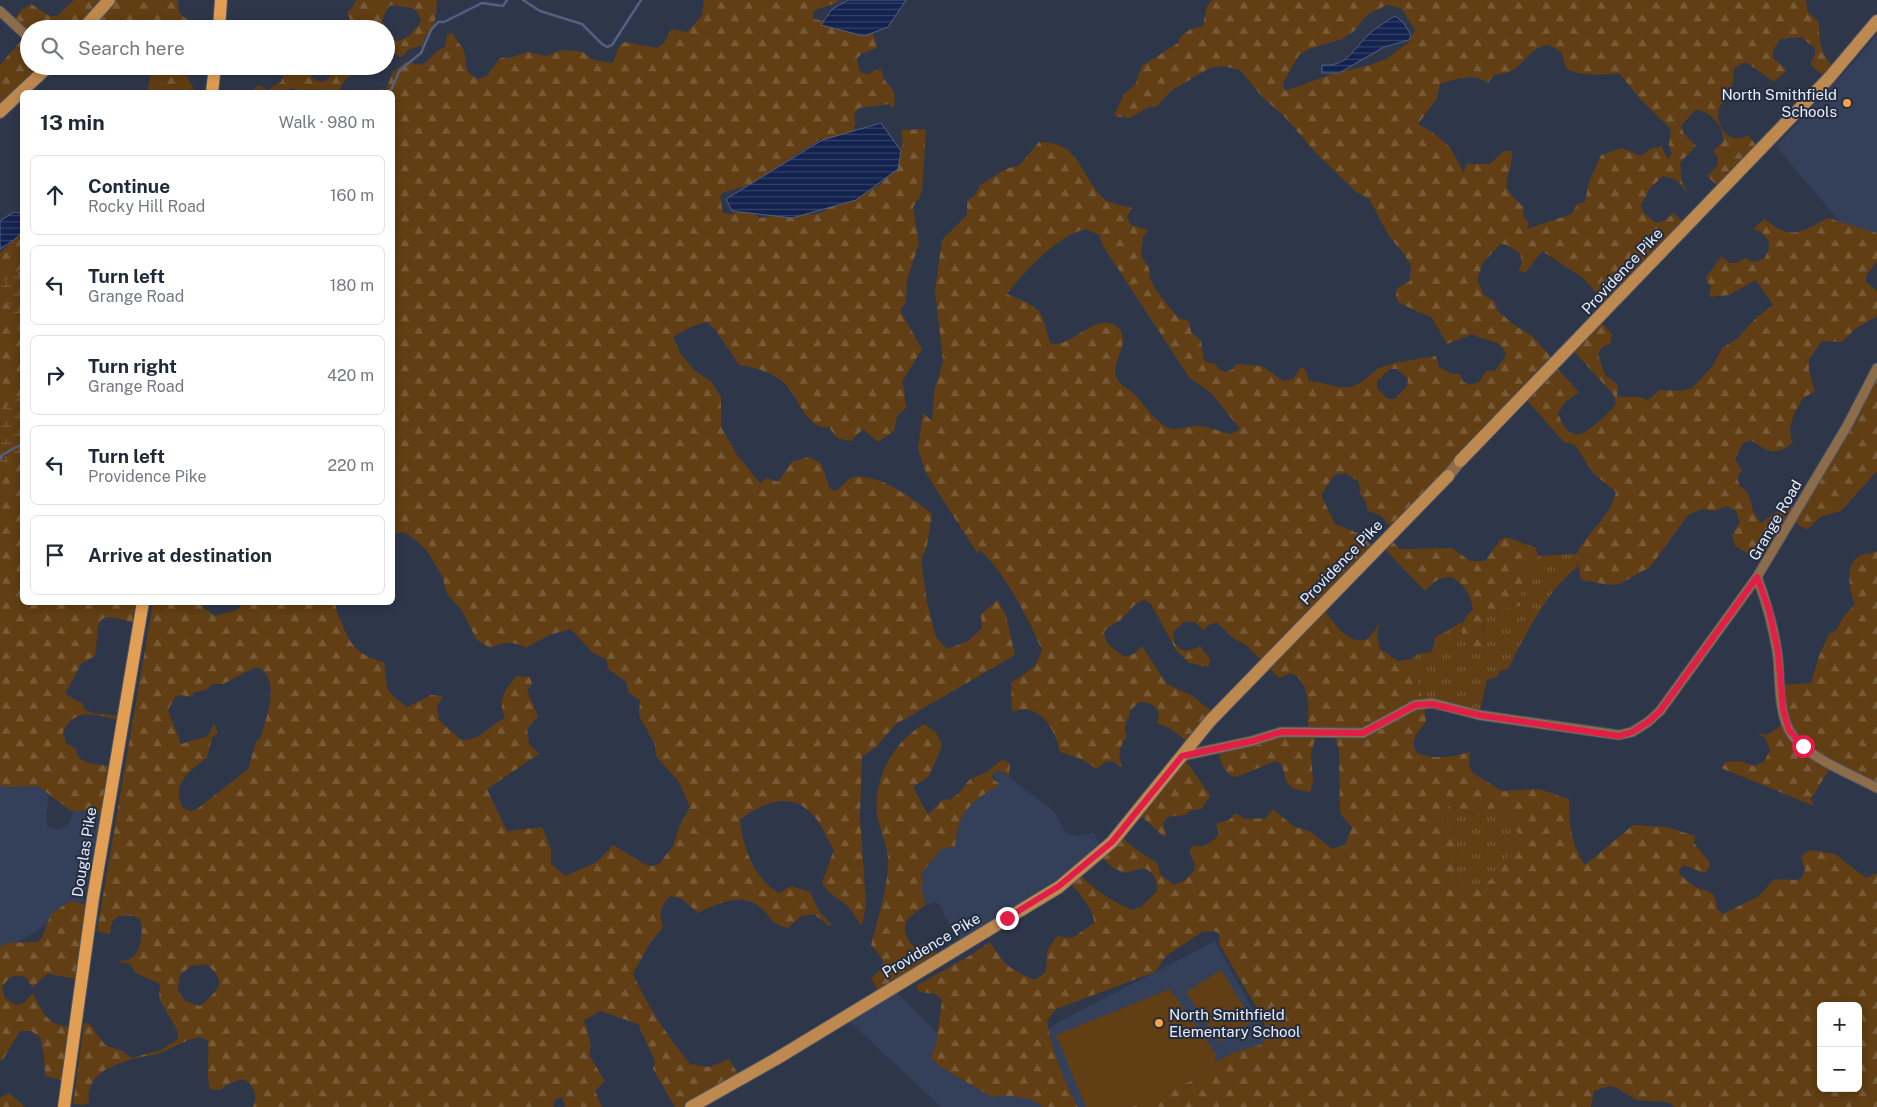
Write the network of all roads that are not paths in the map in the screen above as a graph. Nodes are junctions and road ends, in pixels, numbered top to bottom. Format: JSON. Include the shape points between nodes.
{"nodes":[{"id":1,"x":109,"y":0,"type":"edge"},
{"id":2,"x":221,"y":0,"type":"edge"},
{"id":3,"x":0,"y":11,"type":"edge"},
{"id":4,"x":91,"y":20,"type":"edge"},
{"id":5,"x":220,"y":20,"type":"edge"},
{"id":6,"x":1877,"y":20,"type":"edge"},
{"id":7,"x":20,"y":30,"type":"edge"},
{"id":8,"x":39,"y":75,"type":"edge"},
{"id":9,"x":214,"y":75,"type":"edge"},
{"id":10,"x":23,"y":90,"type":"edge"},
{"id":11,"x":212,"y":90,"type":"edge"},
{"id":12,"x":20,"y":93,"type":"edge"},
{"id":13,"x":0,"y":112,"type":"edge"},
{"id":14,"x":1877,"y":368,"type":"edge"},
{"id":15,"x":1460,"y":461,"type":"joint"},
{"id":16,"x":1448,"y":476,"type":"joint"},
{"id":17,"x":1757,"y":577,"type":"junction"},
{"id":18,"x":142,"y":605,"type":"edge"},
{"id":19,"x":1182,"y":756,"type":"junction"},
{"id":20,"x":1877,"y":788,"type":"edge"},
{"id":21,"x":64,"y":1107,"type":"edge"},
{"id":22,"x":691,"y":1107,"type":"edge"}],
"edges":[{"from":1,"to":4,"type":"main road"},
{"from":2,"to":5,"type":"main road"},
{"from":3,"to":7,"type":"street"},
{"from":6,"to":15,"type":"main road","name":"Providence Pike","via":[[1828,78]]},
{"from":8,"to":10,"type":"main road"},
{"from":9,"to":11,"type":"main road"},
{"from":12,"to":13,"type":"main road"},
{"from":14,"to":17,"type":"street","name":"Grange Road","via":[[1847,426]]},
{"from":15,"to":16,"type":"street","name":"Providence Pike"},
{"from":16,"to":19,"type":"main road","name":"Providence Pike","via":[[1210,721]]},
{"from":17,"to":19,"type":"street","name":"Grange Road","via":[[1660,711],[1632,732],[1619,736],[1479,715],[1432,704],[1415,705],[1363,733],[1281,732]]},
{"from":17,"to":20,"type":"street","via":[[1769,610],[1778,652],[1783,709],[1789,730],[1803,746],[1825,761]]},
{"from":18,"to":21,"type":"main road","name":"Douglas Pike","via":[[93,898]]},
{"from":19,"to":22,"type":"main road","name":"Providence Pike","via":[[1112,842],[1059,886],[776,1059]]}]}
